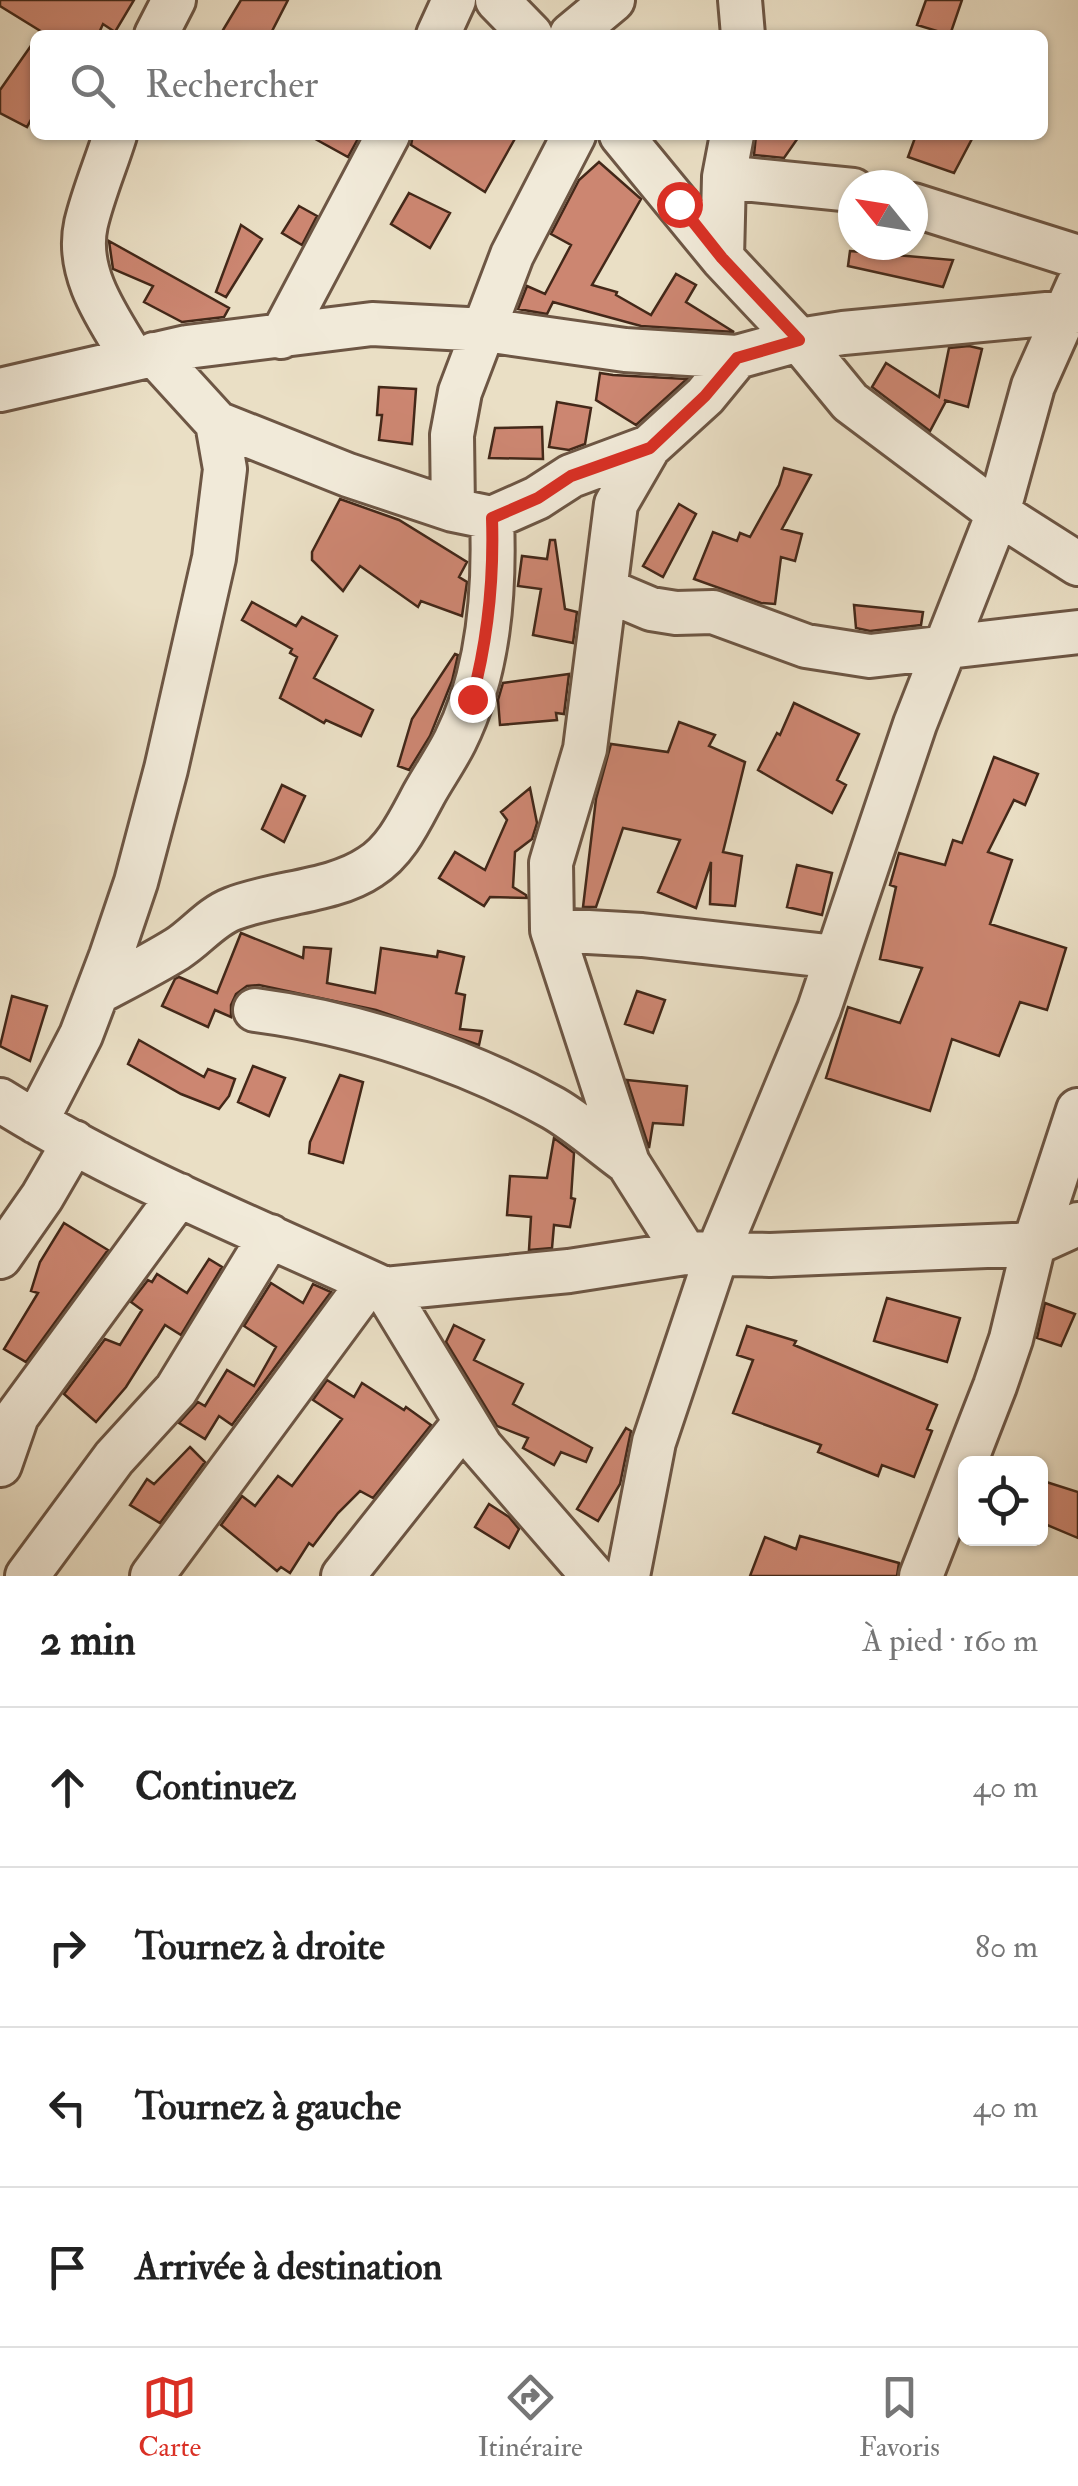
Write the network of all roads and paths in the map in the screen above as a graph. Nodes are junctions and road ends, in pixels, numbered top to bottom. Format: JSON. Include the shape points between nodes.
{"nodes":[{"id":1,"x":174,"y":0,"type":"edge"},
{"id":2,"x":454,"y":0,"type":"edge"},
{"id":3,"x":496,"y":0,"type":"edge"},
{"id":4,"x":613,"y":0,"type":"edge"},
{"id":5,"x":740,"y":0,"type":"edge"},
{"id":6,"x":159,"y":30,"type":"edge"},
{"id":7,"x":440,"y":30,"type":"edge"},
{"id":8,"x":526,"y":30,"type":"edge"},
{"id":9,"x":578,"y":30,"type":"edge"},
{"id":10,"x":743,"y":30,"type":"edge"},
{"id":11,"x":113,"y":140,"type":"edge"},
{"id":12,"x":385,"y":140,"type":"edge"},
{"id":13,"x":571,"y":140,"type":"edge"},
{"id":14,"x":625,"y":140,"type":"edge"},
{"id":15,"x":731,"y":140,"type":"edge"},
{"id":16,"x":724,"y":177,"type":"junction"},
{"id":17,"x":838,"y":188,"type":"edge"},
{"id":18,"x":928,"y":210,"type":"edge"},
{"id":19,"x":1078,"y":256,"type":"edge"},
{"id":20,"x":722,"y":258,"type":"junction"},
{"id":21,"x":1074,"y":303,"type":"edge"},
{"id":22,"x":486,"y":330,"type":"junction"},
{"id":23,"x":281,"y":337,"type":"junction"},
{"id":24,"x":799,"y":340,"type":"junction"},
{"id":25,"x":144,"y":357,"type":"junction"},
{"id":26,"x":737,"y":358,"type":"junction"},
{"id":27,"x":0,"y":390,"type":"edge"},
{"id":28,"x":218,"y":423,"type":"junction"},
{"id":29,"x":650,"y":448,"type":"junction"},
{"id":30,"x":998,"y":513,"type":"junction"},
{"id":31,"x":472,"y":514,"type":"junction"},
{"id":32,"x":1078,"y":564,"type":"edge"},
{"id":33,"x":606,"y":590,"type":"junction"},
{"id":34,"x":1078,"y":632,"type":"edge"},
{"id":35,"x":946,"y":646,"type":"junction"},
{"id":36,"x":552,"y":930,"type":"junction"},
{"id":37,"x":836,"y":958,"type":"junction"},
{"id":38,"x":97,"y":994,"type":"junction"},
{"id":39,"x":255,"y":1010,"type":"dead end"},
{"id":40,"x":0,"y":1100,"type":"edge"},
{"id":41,"x":1078,"y":1110,"type":"edge"},
{"id":42,"x":36,"y":1122,"type":"junction"},
{"id":43,"x":74,"y":1142,"type":"junction"},
{"id":44,"x":628,"y":1162,"type":"junction"},
{"id":45,"x":179,"y":1195,"type":"junction"},
{"id":46,"x":1078,"y":1224,"type":"edge"},
{"id":47,"x":270,"y":1236,"type":"junction"},
{"id":48,"x":1034,"y":1244,"type":"junction"},
{"id":49,"x":701,"y":1254,"type":"junction"},
{"id":50,"x":0,"y":1256,"type":"edge"},
{"id":51,"x":377,"y":1286,"type":"junction"},
{"id":52,"x":465,"y":1422,"type":"junction"},
{"id":53,"x":0,"y":1464,"type":"edge"},
{"id":54,"x":27,"y":1576,"type":"edge"},
{"id":55,"x":152,"y":1576,"type":"edge"},
{"id":56,"x":342,"y":1576,"type":"edge"},
{"id":57,"x":593,"y":1576,"type":"edge"},
{"id":58,"x":628,"y":1576,"type":"edge"},
{"id":59,"x":921,"y":1576,"type":"edge"}],
"edges":[{"from":1,"to":6,"type":"street"},
{"from":2,"to":7,"type":"street"},
{"from":3,"to":8,"type":"street"},
{"from":4,"to":9,"type":"street"},
{"from":5,"to":10,"type":"street"},
{"from":11,"to":25,"type":"street","via":[[86,225],[84,260],[99,302]]},
{"from":12,"to":23,"type":"street"},
{"from":13,"to":22,"type":"street","via":[[512,255]]},
{"from":14,"to":20,"type":"street"},
{"from":15,"to":16,"type":"street"},
{"from":16,"to":17,"type":"street"},
{"from":16,"to":20,"type":"street"},
{"from":18,"to":19,"type":"street"},
{"from":20,"to":24,"type":"street"},
{"from":21,"to":24,"type":"street"},
{"from":21,"to":30,"type":"street","via":[[1034,386]]},
{"from":22,"to":23,"type":"street","via":[[372,324]]},
{"from":22,"to":26,"type":"street"},
{"from":22,"to":31,"type":"street","via":[[460,392],[452,435]]},
{"from":23,"to":25,"type":"street"},
{"from":24,"to":26,"type":"street"},
{"from":24,"to":30,"type":"street","via":[[850,402]]},
{"from":25,"to":27,"type":"street"},
{"from":25,"to":28,"type":"street"},
{"from":26,"to":29,"type":"street"},
{"from":28,"to":31,"type":"street","via":[[348,475]]},
{"from":28,"to":38,"type":"street","via":[[225,469],[214,558],[136,882]]},
{"from":29,"to":31,"type":"street","via":[[571,476],[538,498]]},
{"from":29,"to":33,"type":"street","via":[[616,504]]},
{"from":30,"to":32,"type":"street"},
{"from":30,"to":35,"type":"street"},
{"from":31,"to":38,"type":"street","via":[[493,554],[487,642],[455,742],[392,847],[370,868],[328,886],[234,908]]},
{"from":33,"to":35,"type":"street","via":[[651,609],[713,612],[840,654]]},
{"from":33,"to":36,"type":"street","via":[[585,748],[550,863]]},
{"from":34,"to":35,"type":"street"},
{"from":35,"to":37,"type":"street"},
{"from":36,"to":37,"type":"street"},
{"from":36,"to":44,"type":"street"},
{"from":37,"to":49,"type":"street"},
{"from":38,"to":42,"type":"street"},
{"from":39,"to":44,"type":"street","via":[[370,1034],[485,1076],[555,1110]]},
{"from":40,"to":42,"type":"street"},
{"from":41,"to":48,"type":"street"},
{"from":42,"to":43,"type":"street"},
{"from":43,"to":45,"type":"street"},
{"from":43,"to":50,"type":"street"},
{"from":44,"to":49,"type":"street"},
{"from":45,"to":47,"type":"street"},
{"from":45,"to":53,"type":"street","via":[[18,1416]]},
{"from":46,"to":48,"type":"street"},
{"from":47,"to":51,"type":"street"},
{"from":47,"to":54,"type":"street","via":[[176,1390],[114,1458]]},
{"from":48,"to":49,"type":"street"},
{"from":48,"to":59,"type":"street","via":[[1001,1370]]},
{"from":49,"to":51,"type":"street"},
{"from":49,"to":58,"type":"street"},
{"from":51,"to":52,"type":"street"},
{"from":51,"to":55,"type":"street"},
{"from":52,"to":56,"type":"street"},
{"from":52,"to":57,"type":"street"}]}
